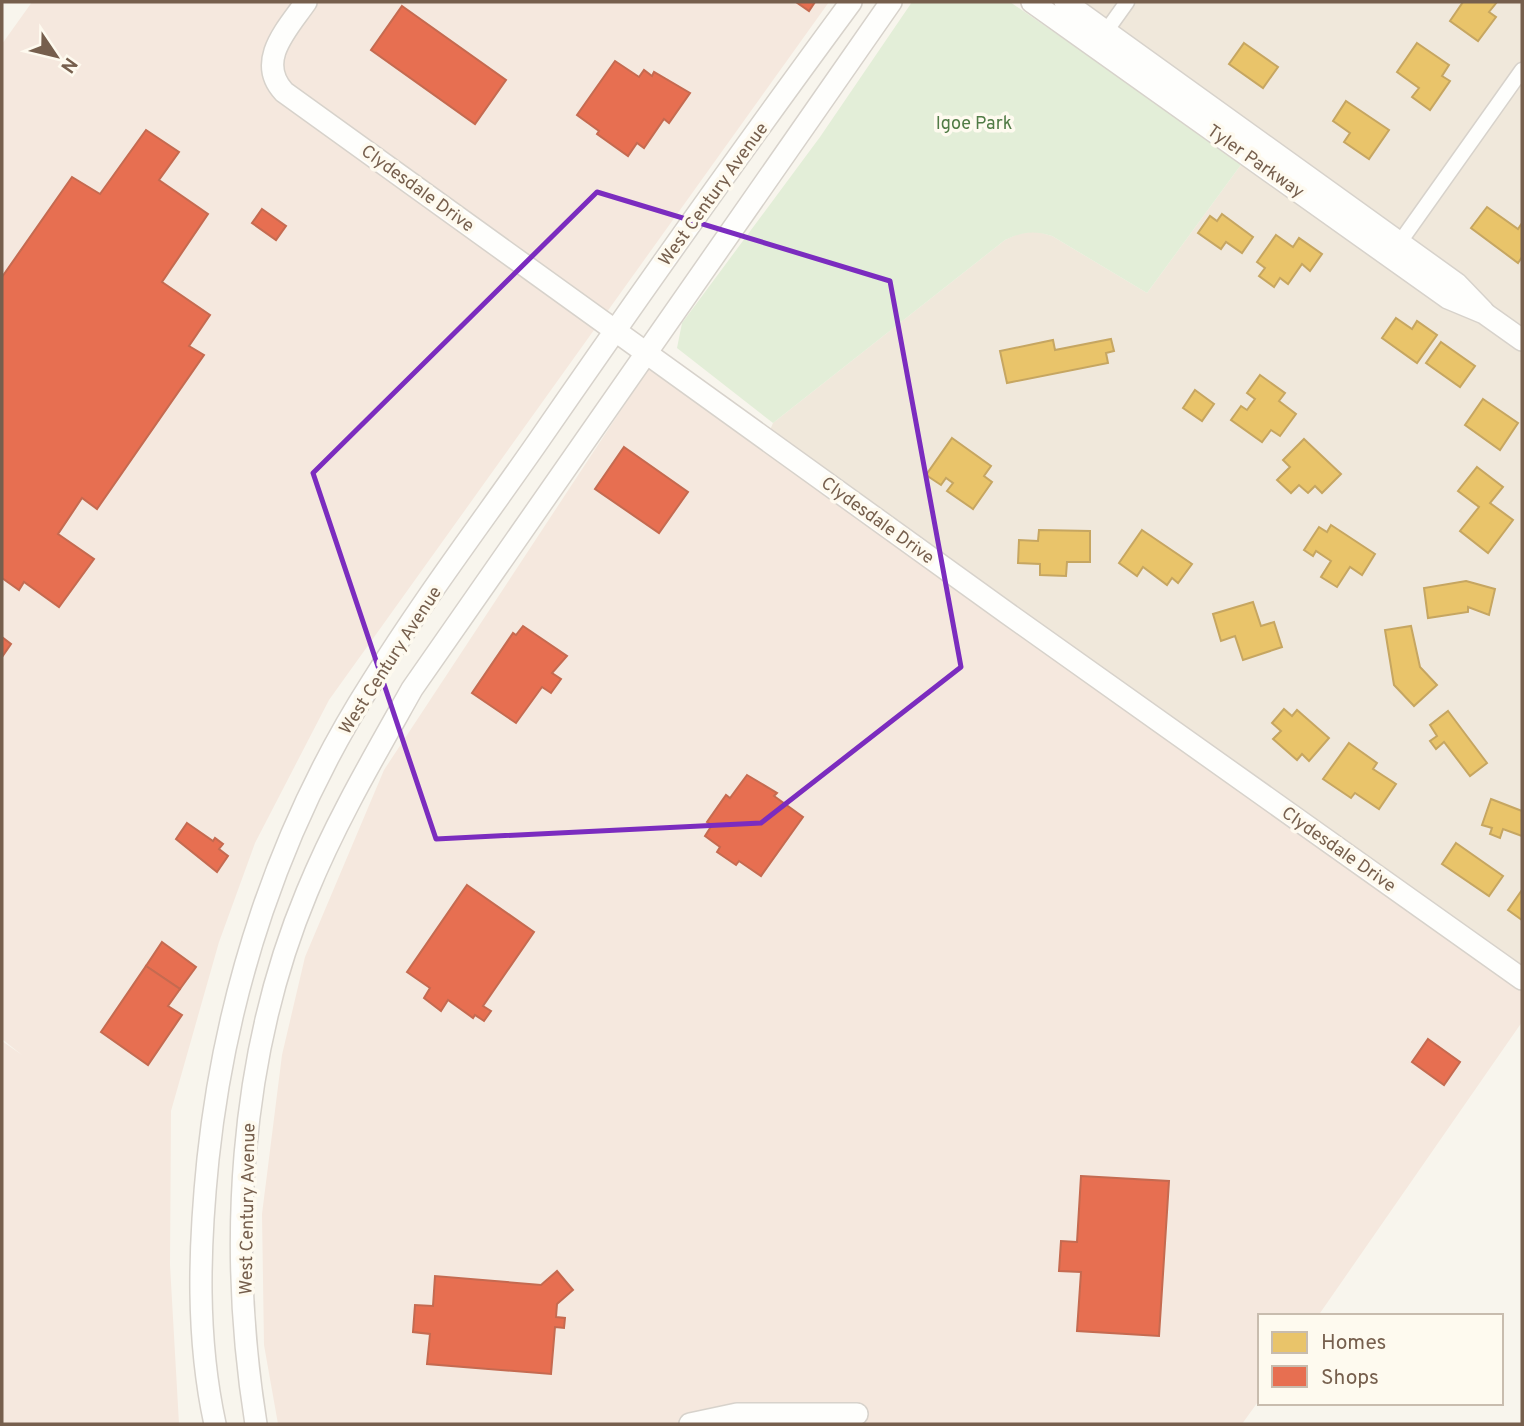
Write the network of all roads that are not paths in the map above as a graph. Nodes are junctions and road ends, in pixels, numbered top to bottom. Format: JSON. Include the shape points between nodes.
{"nodes":[{"id":1,"x":306,"y":2,"type":"edge"},
{"id":2,"x":851,"y":2,"type":"edge"},
{"id":3,"x":891,"y":2,"type":"edge"},
{"id":4,"x":1032,"y":2,"type":"edge"},
{"id":5,"x":1065,"y":2,"type":"edge"},
{"id":6,"x":1127,"y":2,"type":"edge"},
{"id":7,"x":1101,"y":39,"type":"junction"},
{"id":8,"x":1522,"y":70,"type":"edge"},
{"id":9,"x":1400,"y":242,"type":"junction"},
{"id":10,"x":1484,"y":313,"type":"junction"},
{"id":11,"x":615,"y":330,"type":"junction"},
{"id":12,"x":1522,"y":340,"type":"edge"},
{"id":13,"x":644,"y":351,"type":"junction"},
{"id":14,"x":1522,"y":979,"type":"edge"},
{"id":15,"x":857,"y":1414,"type":"dead end"},
{"id":16,"x":215,"y":1424,"type":"edge"},
{"id":17,"x":256,"y":1424,"type":"edge"},
{"id":18,"x":690,"y":1424,"type":"edge"}],
"edges":[{"from":1,"to":11,"type":"main road","name":"Clydesdale Drive","via":[[274,51],[275,80],[284,92]]},
{"from":2,"to":11,"type":"main road","name":"West Century Avenue"},
{"from":3,"to":13,"type":"main road","name":"West Century Avenue"},
{"from":4,"to":7,"type":"main road","name":"Tyler Parkway"},
{"from":5,"to":7,"type":"main road","name":"Tyler Parkway"},
{"from":6,"to":7,"type":"street"},
{"from":7,"to":9,"type":"main road","name":"Tyler Parkway"},
{"from":7,"to":10,"type":"main road","name":"Tyler Parkway","via":[[1448,298]]},
{"from":8,"to":9,"type":"street"},
{"from":9,"to":10,"type":"main road","name":"Tyler Parkway","via":[[1457,284]]},
{"from":10,"to":12,"type":"main road","name":"Tyler Parkway"},
{"from":11,"to":13,"type":"main road","name":"Clydesdale Drive"},
{"from":11,"to":16,"type":"main road","name":"West Century Avenue","via":[[371,682],[314,784],[269,890],[231,1018],[204,1203],[200,1243],[206,1382]]},
{"from":13,"to":14,"type":"main road","name":"Clydesdale Drive"},
{"from":13,"to":17,"type":"main road","name":"West Century Avenue","via":[[412,689],[351,799],[296,923],[261,1048],[245,1153],[247,1365]]},
{"from":15,"to":18,"type":"main road","via":[[737,1414]]}]}
